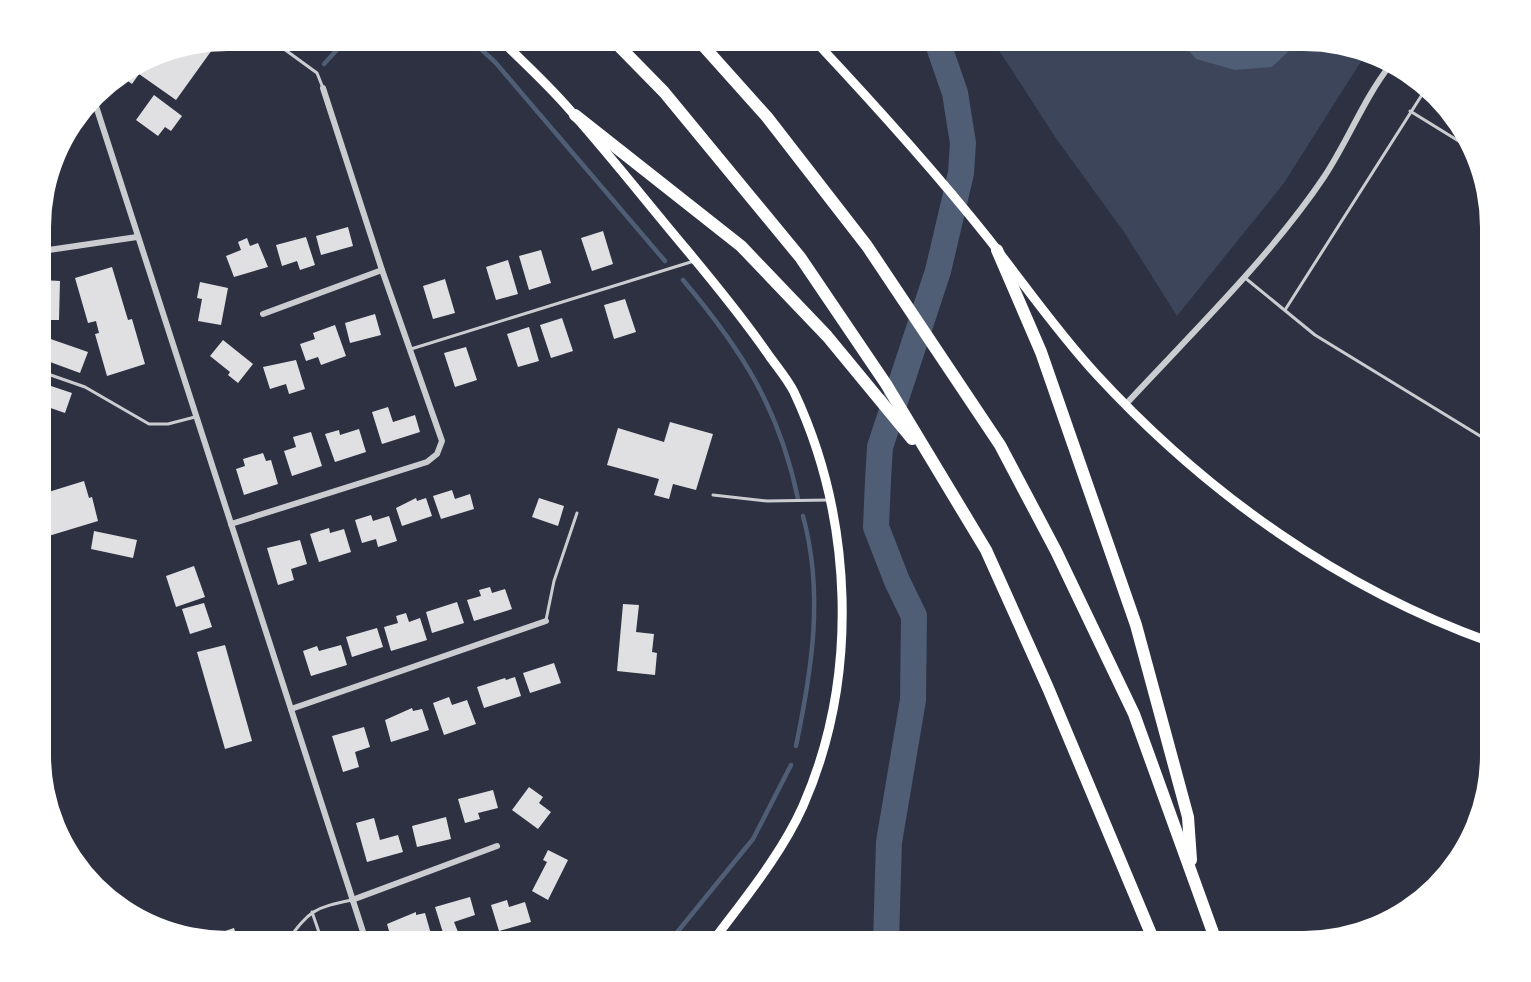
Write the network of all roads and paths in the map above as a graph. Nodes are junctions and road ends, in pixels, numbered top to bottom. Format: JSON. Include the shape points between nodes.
{"nodes":[{"id":1,"x":288,"y":51,"type":"edge"},
{"id":2,"x":513,"y":51,"type":"edge"},
{"id":3,"x":625,"y":51,"type":"edge"},
{"id":4,"x":709,"y":51,"type":"edge"},
{"id":5,"x":824,"y":51,"type":"edge"},
{"id":6,"x":1385,"y":71,"type":"edge"},
{"id":7,"x":323,"y":88,"type":"joint"},
{"id":8,"x":1421,"y":96,"type":"edge"},
{"id":9,"x":97,"y":109,"type":"edge"},
{"id":10,"x":1410,"y":111,"type":"junction"},
{"id":11,"x":575,"y":115,"type":"junction"},
{"id":12,"x":1456,"y":140,"type":"edge"},
{"id":13,"x":137,"y":237,"type":"junction"},
{"id":14,"x":51,"y":250,"type":"edge"},
{"id":15,"x":997,"y":250,"type":"junction"},
{"id":16,"x":695,"y":261,"type":"junction"},
{"id":17,"x":381,"y":270,"type":"junction"},
{"id":18,"x":1243,"y":276,"type":"junction"},
{"id":19,"x":1285,"y":310,"type":"junction"},
{"id":20,"x":263,"y":314,"type":"dead end"},
{"id":21,"x":410,"y":350,"type":"junction"},
{"id":22,"x":51,"y":375,"type":"edge"},
{"id":23,"x":1126,"y":404,"type":"junction"},
{"id":24,"x":196,"y":417,"type":"junction"},
{"id":25,"x":1480,"y":436,"type":"edge"},
{"id":26,"x":932,"y":463,"type":"junction"},
{"id":27,"x":713,"y":495,"type":"dead end"},
{"id":28,"x":831,"y":500,"type":"junction"},
{"id":29,"x":577,"y":513,"type":"dead end"},
{"id":30,"x":231,"y":524,"type":"junction"},
{"id":31,"x":546,"y":621,"type":"joint"},
{"id":32,"x":1480,"y":639,"type":"edge"},
{"id":33,"x":291,"y":709,"type":"junction"},
{"id":34,"x":497,"y":846,"type":"dead end"},
{"id":35,"x":1191,"y":864,"type":"junction"},
{"id":36,"x":352,"y":900,"type":"junction"},
{"id":37,"x":312,"y":912,"type":"junction"},
{"id":38,"x":294,"y":931,"type":"edge"},
{"id":39,"x":319,"y":931,"type":"edge"},
{"id":40,"x":363,"y":931,"type":"edge"},
{"id":41,"x":721,"y":931,"type":"edge"},
{"id":42,"x":1150,"y":931,"type":"edge"},
{"id":43,"x":1213,"y":931,"type":"edge"}],
"edges":[{"from":1,"to":7,"type":"lane","via":[[317,73]]},
{"from":2,"to":11,"type":"main road"},
{"from":3,"to":26,"type":"highway","via":[[664,92],[800,257],[886,384]]},
{"from":4,"to":35,"type":"highway","via":[[767,117],[867,246],[1000,445],[1103,644]]},
{"from":5,"to":15,"type":"main road","via":[[907,139]]},
{"from":6,"to":18,"type":"street","via":[[1323,177]]},
{"from":7,"to":17,"type":"street"},
{"from":8,"to":10,"type":"lane"},
{"from":9,"to":13,"type":"street"},
{"from":10,"to":12,"type":"lane"},
{"from":10,"to":19,"type":"lane"},
{"from":11,"to":16,"type":"main road"},
{"from":11,"to":26,"type":"highway","via":[[741,246],[839,352]]},
{"from":13,"to":14,"type":"street"},
{"from":13,"to":24,"type":"street"},
{"from":15,"to":23,"type":"main road","via":[[1096,375]]},
{"from":15,"to":35,"type":"highway","via":[[1041,352],[1136,625],[1188,817]]},
{"from":16,"to":21,"type":"lane"},
{"from":16,"to":28,"type":"main road","via":[[742,316],[793,390],[818,452]]},
{"from":17,"to":20,"type":"street"},
{"from":17,"to":21,"type":"street"},
{"from":18,"to":19,"type":"lane"},
{"from":18,"to":23,"type":"street"},
{"from":19,"to":25,"type":"lane","via":[[1316,335]]},
{"from":21,"to":30,"type":"street","via":[[441,435],[437,454],[427,462]]},
{"from":22,"to":24,"type":"lane","via":[[85,387],[149,424]]},
{"from":23,"to":32,"type":"main road","via":[[1179,457],[1290,542],[1435,623]]},
{"from":24,"to":30,"type":"street"},
{"from":26,"to":42,"type":"highway","via":[[986,550]]},
{"from":27,"to":28,"type":"lane","via":[[767,501]]},
{"from":28,"to":41,"type":"main road","via":[[841,564],[840,658],[831,717],[802,806],[749,896]]},
{"from":29,"to":31,"type":"lane","via":[[554,581]]},
{"from":30,"to":33,"type":"street"},
{"from":31,"to":33,"type":"street"},
{"from":33,"to":36,"type":"street"},
{"from":34,"to":36,"type":"street"},
{"from":35,"to":43,"type":"highway"},
{"from":36,"to":37,"type":"lane"},
{"from":36,"to":40,"type":"street"},
{"from":37,"to":38,"type":"lane"},
{"from":37,"to":39,"type":"lane"}]}
